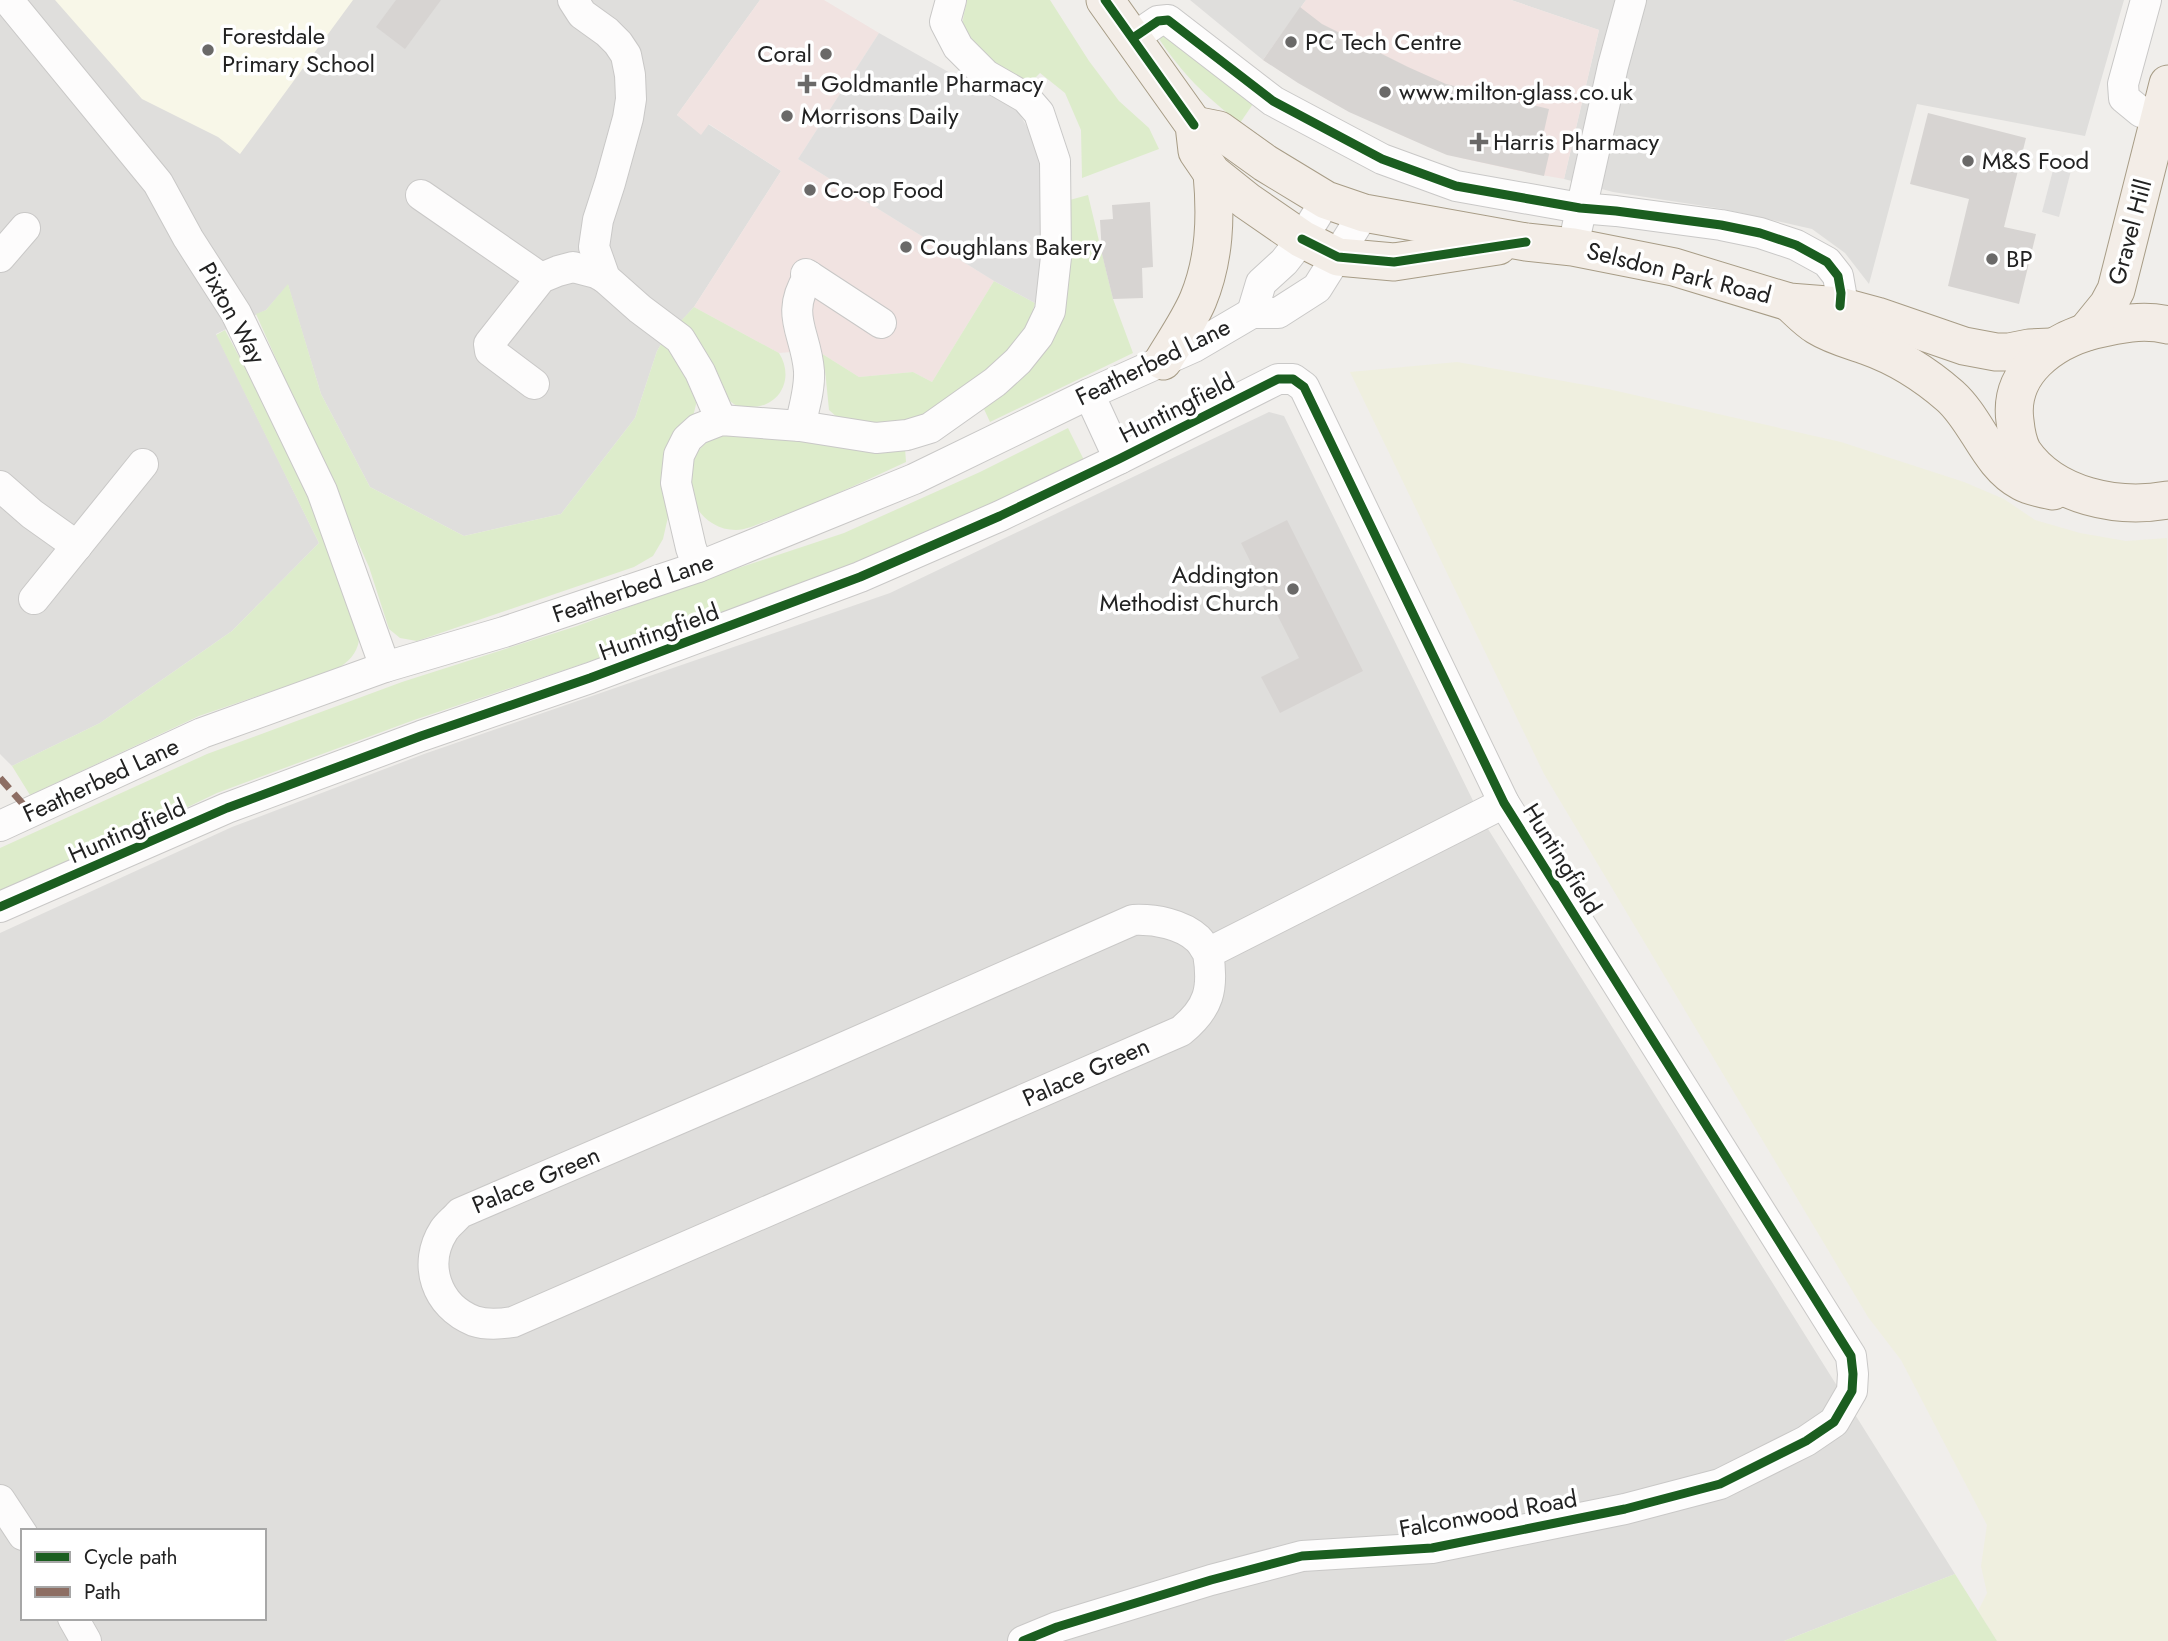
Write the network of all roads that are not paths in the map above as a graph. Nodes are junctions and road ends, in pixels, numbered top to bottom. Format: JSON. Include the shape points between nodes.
{"nodes":[{"id":1,"x":8,"y":0,"type":"edge"},
{"id":2,"x":573,"y":0,"type":"edge"},
{"id":3,"x":951,"y":0,"type":"edge"},
{"id":4,"x":1105,"y":0,"type":"edge"},
{"id":5,"x":1631,"y":0,"type":"edge"},
{"id":6,"x":2146,"y":0,"type":"edge"},
{"id":7,"x":1133,"y":38,"type":"junction"},
{"id":8,"x":2156,"y":104,"type":"edge"},
{"id":9,"x":1194,"y":125,"type":"junction"},
{"id":10,"x":1212,"y":173,"type":"junction"},
{"id":11,"x":421,"y":195,"type":"dead end"},
{"id":12,"x":1326,"y":200,"type":"junction"},
{"id":13,"x":1580,"y":208,"type":"junction"},
{"id":14,"x":1364,"y":213,"type":"junction"},
{"id":15,"x":25,"y":228,"type":"dead end"},
{"id":16,"x":1303,"y":239,"type":"junction"},
{"id":17,"x":1526,"y":242,"type":"junction"},
{"id":18,"x":1573,"y":247,"type":"junction"},
{"id":19,"x":0,"y":257,"type":"edge"},
{"id":20,"x":1338,"y":257,"type":"junction"},
{"id":21,"x":541,"y":278,"type":"junction"},
{"id":22,"x":605,"y":278,"type":"junction"},
{"id":23,"x":1789,"y":302,"type":"junction"},
{"id":24,"x":1840,"y":306,"type":"junction"},
{"id":25,"x":1252,"y":313,"type":"junction"},
{"id":26,"x":881,"y":323,"type":"dead end"},
{"id":27,"x":2168,"y":325,"type":"edge"},
{"id":28,"x":2086,"y":332,"type":"junction"},
{"id":29,"x":2051,"y":347,"type":"junction"},
{"id":30,"x":1163,"y":361,"type":"junction"},
{"id":31,"x":534,"y":384,"type":"dead end"},
{"id":32,"x":1089,"y":394,"type":"junction"},
{"id":33,"x":721,"y":421,"type":"junction"},
{"id":34,"x":800,"y":426,"type":"junction"},
{"id":35,"x":1119,"y":459,"type":"junction"},
{"id":36,"x":143,"y":464,"type":"dead end"},
{"id":37,"x":0,"y":486,"type":"edge"},
{"id":38,"x":2081,"y":494,"type":"junction"},
{"id":39,"x":2168,"y":500,"type":"edge"},
{"id":40,"x":77,"y":546,"type":"junction"},
{"id":41,"x":698,"y":567,"type":"junction"},
{"id":42,"x":34,"y":599,"type":"dead end"},
{"id":43,"x":385,"y":667,"type":"junction"},
{"id":44,"x":1504,"y":803,"type":"junction"},
{"id":45,"x":0,"y":826,"type":"edge"},
{"id":46,"x":0,"y":907,"type":"edge"},
{"id":47,"x":1208,"y":953,"type":"junction"},
{"id":48,"x":1852,"y":1391,"type":"joint"},
{"id":49,"x":0,"y":1500,"type":"edge"},
{"id":50,"x":21,"y":1532,"type":"edge"},
{"id":51,"x":74,"y":1620,"type":"edge"},
{"id":52,"x":86,"y":1641,"type":"edge"},
{"id":53,"x":1023,"y":1641,"type":"edge"}],
"edges":[{"from":1,"to":43,"type":"street","name":"Pixton Way","via":[[158,183],[236,313],[321,491]]},
{"from":2,"to":22,"type":"street","via":[[582,14],[618,43],[630,75],[628,118],[594,247]]},
{"from":3,"to":34,"type":"street","via":[[945,22],[958,47],[986,75],[1027,98],[1039,113],[1055,161],[1056,257],[1050,311],[1018,361],[930,428],[876,438]]},
{"from":4,"to":7,"type":"main road","name":"Selsdon Park Road"},
{"from":5,"to":13,"type":"street"},
{"from":6,"to":8,"type":"street","name":"Gravel Hill","via":[[2123,98]]},
{"from":7,"to":9,"type":"main road","name":"Selsdon Park Road"},
{"from":7,"to":13,"type":"street","via":[[1158,21],[1168,20],[1273,101],[1382,159],[1456,186]]},
{"from":8,"to":28,"type":"main road","name":"Gravel Hill","via":[[2116,290]]},
{"from":9,"to":10,"type":"main road","name":"Selsdon Park Road","via":[[1197,151]]},
{"from":9,"to":12,"type":"main road","name":"Selsdon Park Road","via":[[1219,130]]},
{"from":10,"to":16,"type":"main road","name":"Selsdon Park Road"},
{"from":10,"to":30,"type":"main road","via":[[1215,200],[1210,261],[1197,301]]},
{"from":11,"to":21,"type":"street"},
{"from":12,"to":14,"type":"main road","name":"Selsdon Park Road"},
{"from":12,"to":16,"type":"street","name":"Featherbed Lane"},
{"from":13,"to":18,"type":"street"},
{"from":13,"to":24,"type":"street","via":[[1721,225],[1796,245],[1827,262],[1838,276]]},
{"from":14,"to":17,"type":"main road","name":"Selsdon Park Road"},
{"from":14,"to":20,"type":"street","name":"Featherbed Lane"},
{"from":15,"to":19,"type":"street"},
{"from":16,"to":20,"type":"main road","name":"Selsdon Park Road"},
{"from":16,"to":25,"type":"street","name":"Featherbed Lane","via":[[1261,283]]},
{"from":17,"to":18,"type":"main road","name":"Selsdon Park Road"},
{"from":17,"to":20,"type":"main road","name":"Selsdon Park Road","via":[[1394,262]]},
{"from":18,"to":23,"type":"main road","name":"Selsdon Park Road","via":[[1674,267]]},
{"from":20,"to":25,"type":"street","name":"Featherbed Lane","via":[[1306,296],[1278,313]]},
{"from":21,"to":22,"type":"street","via":[[573,267]]},
{"from":21,"to":31,"type":"street","via":[[489,344],[490,351]]},
{"from":22,"to":33,"type":"street","via":[[680,339]]},
{"from":23,"to":24,"type":"main road","name":"Selsdon Park Road"},
{"from":23,"to":38,"type":"main road","name":"Selsdon Park Road","via":[[1816,326],[1869,346],[1927,377],[1959,405],[2006,472],[2031,486]]},
{"from":24,"to":29,"type":"main road","name":"Selsdon Park Road","via":[[1964,346],[1996,352]]},
{"from":25,"to":30,"type":"street","name":"Featherbed Lane"},
{"from":26,"to":34,"type":"street","via":[[807,275],[798,292],[798,324],[809,372]]},
{"from":27,"to":28,"type":"main road","via":[[2151,321]]},
{"from":28,"to":29,"type":"main road"},
{"from":29,"to":38,"type":"main road","via":[[2020,382],[2013,411],[2016,433],[2022,450],[2038,468]]},
{"from":30,"to":32,"type":"street","name":"Featherbed Lane"},
{"from":32,"to":35,"type":"street","name":"Huntingfield"},
{"from":32,"to":41,"type":"street","name":"Featherbed Lane","via":[[914,479]]},
{"from":33,"to":34,"type":"street"},
{"from":33,"to":41,"type":"street","via":[[698,429],[679,455],[676,483]]},
{"from":35,"to":44,"type":"street","name":"Huntingfield","via":[[1278,379],[1293,379],[1304,387]]},
{"from":35,"to":46,"type":"street","name":"Huntingfield","via":[[860,577],[228,808]]},
{"from":36,"to":40,"type":"street"},
{"from":37,"to":40,"type":"street"},
{"from":38,"to":39,"type":"main road","via":[[2124,503]]},
{"from":40,"to":42,"type":"street"},
{"from":41,"to":43,"type":"street","name":"Featherbed Lane"},
{"from":43,"to":45,"type":"street","name":"Featherbed Lane","via":[[202,733]]},
{"from":44,"to":47,"type":"street"},
{"from":44,"to":48,"type":"street","name":"Huntingfield","via":[[1851,1356]]},
{"from":47,"to":47,"type":"street","name":"Palace Green","via":[[1209,993],[1203,1009],[1181,1031],[513,1322],[476,1322],[442,1297],[434,1265],[436,1247],[445,1228],[460,1213],[1133,920],[1179,929],[1198,939]]},
{"from":48,"to":53,"type":"street","name":"Falconwood Road","via":[[1834,1422],[1806,1441],[1720,1483],[1625,1509],[1432,1548],[1302,1556],[1160,1595]]},
{"from":49,"to":50,"type":"street"},
{"from":51,"to":52,"type":"street"}]}
